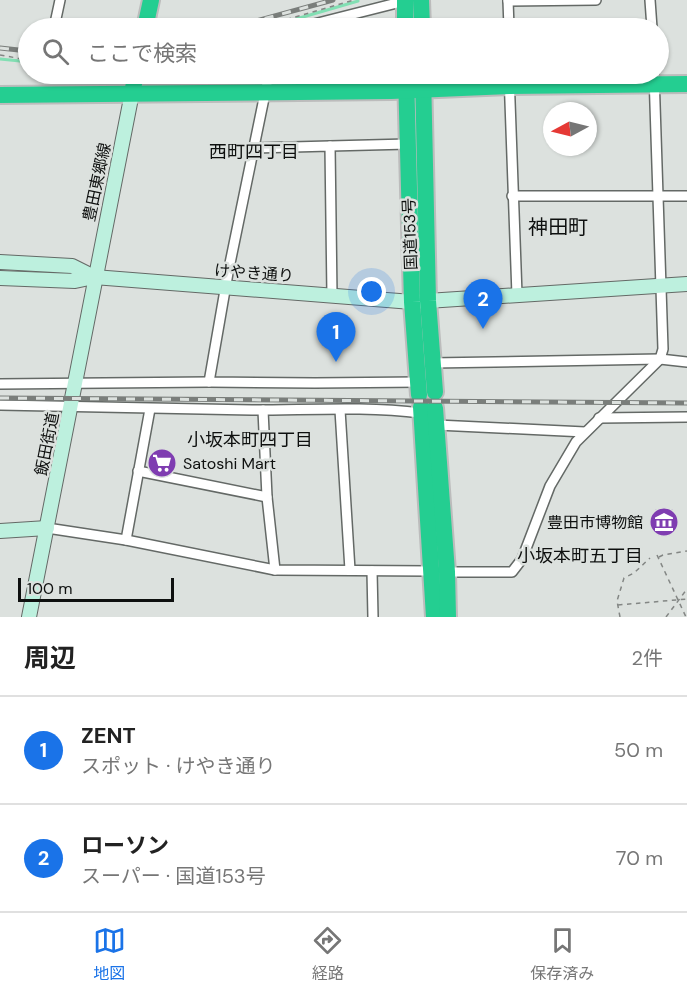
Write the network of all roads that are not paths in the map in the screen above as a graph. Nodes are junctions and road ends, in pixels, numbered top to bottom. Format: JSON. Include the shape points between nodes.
{"nodes":[{"id":1,"x":60,"y":0,"type":"edge"},
{"id":2,"x":151,"y":0,"type":"edge"},
{"id":3,"x":410,"y":0,"type":"edge"},
{"id":4,"x":596,"y":0,"type":"edge"},
{"id":5,"x":650,"y":0,"type":"edge"},
{"id":6,"x":508,"y":1,"type":"edge"},
{"id":7,"x":56,"y":18,"type":"edge"},
{"id":8,"x":147,"y":18,"type":"edge"},
{"id":9,"x":338,"y":18,"type":"edge"},
{"id":10,"x":407,"y":18,"type":"edge"},
{"id":11,"x":418,"y":18,"type":"edge"},
{"id":12,"x":509,"y":18,"type":"edge"},
{"id":13,"x":651,"y":18,"type":"edge"},
{"id":14,"x":669,"y":81,"type":"edge"},
{"id":15,"x":134,"y":84,"type":"edge"},
{"id":16,"x":268,"y":84,"type":"edge"},
{"id":17,"x":364,"y":84,"type":"edge"},
{"id":18,"x":406,"y":84,"type":"edge"},
{"id":19,"x":423,"y":84,"type":"edge"},
{"id":20,"x":509,"y":84,"type":"edge"},
{"id":21,"x":655,"y":84,"type":"edge"},
{"id":22,"x":687,"y":84,"type":"edge"},
{"id":23,"x":266,"y":91,"type":"junction"},
{"id":24,"x":132,"y":93,"type":"junction"},
{"id":25,"x":0,"y":95,"type":"edge"},
{"id":26,"x":408,"y":144,"type":"junction"},
{"id":27,"x":330,"y":146,"type":"junction"},
{"id":28,"x":255,"y":148,"type":"junction"},
{"id":29,"x":512,"y":196,"type":"junction"},
{"id":30,"x":657,"y":196,"type":"junction"},
{"id":31,"x":687,"y":196,"type":"edge"},
{"id":32,"x":0,"y":262,"type":"edge"},
{"id":33,"x":94,"y":277,"type":"junction"},
{"id":34,"x":0,"y":278,"type":"edge"},
{"id":35,"x":687,"y":284,"type":"edge"},
{"id":36,"x":660,"y":286,"type":"junction"},
{"id":37,"x":226,"y":287,"type":"junction"},
{"id":38,"x":517,"y":295,"type":"junction"},
{"id":39,"x":332,"y":296,"type":"junction"},
{"id":40,"x":420,"y":302,"type":"junction"},
{"id":41,"x":660,"y":359,"type":"junction"},
{"id":42,"x":687,"y":362,"type":"edge"},
{"id":43,"x":432,"y":363,"type":"junction"},
{"id":44,"x":209,"y":382,"type":"junction"},
{"id":45,"x":76,"y":383,"type":"junction"},
{"id":46,"x":0,"y":384,"type":"edge"},
{"id":47,"x":425,"y":399,"type":"junction"},
{"id":48,"x":0,"y":405,"type":"edge"},
{"id":49,"x":71,"y":406,"type":"junction"},
{"id":50,"x":150,"y":409,"type":"junction"},
{"id":51,"x":263,"y":410,"type":"junction"},
{"id":52,"x":340,"y":410,"type":"junction"},
{"id":53,"x":687,"y":417,"type":"edge"},
{"id":54,"x":599,"y":418,"type":"junction"},
{"id":55,"x":437,"y":425,"type":"junction"},
{"id":56,"x":585,"y":432,"type":"junction"},
{"id":57,"x":138,"y":471,"type":"junction"},
{"id":58,"x":267,"y":497,"type":"junction"},
{"id":59,"x":47,"y":528,"type":"junction"},
{"id":60,"x":0,"y":531,"type":"edge"},
{"id":61,"x":126,"y":540,"type":"junction"},
{"id":62,"x":275,"y":570,"type":"junction"},
{"id":63,"x":350,"y":570,"type":"junction"},
{"id":64,"x":372,"y":571,"type":"junction"},
{"id":65,"x":439,"y":572,"type":"junction"},
{"id":66,"x":29,"y":617,"type":"edge"},
{"id":67,"x":373,"y":617,"type":"edge"},
{"id":68,"x":434,"y":617,"type":"edge"},
{"id":69,"x":448,"y":617,"type":"edge"}],
"edges":[{"from":1,"to":7,"type":"street"},
{"from":2,"to":8,"type":"highway"},
{"from":3,"to":9,"type":"street"},
{"from":3,"to":10,"type":"highway"},
{"from":3,"to":11,"type":"highway"},
{"from":4,"to":6,"type":"street"},
{"from":5,"to":13,"type":"street"},
{"from":6,"to":12,"type":"street"},
{"from":14,"to":22,"type":"highway"},
{"from":15,"to":24,"type":"highway"},
{"from":16,"to":23,"type":"street"},
{"from":17,"to":23,"type":"highway"},
{"from":18,"to":26,"type":"highway","name":"国道153号"},
{"from":19,"to":40,"type":"highway","name":"国道153号"},
{"from":20,"to":29,"type":"street"},
{"from":21,"to":30,"type":"street"},
{"from":23,"to":24,"type":"highway"},
{"from":23,"to":28,"type":"street"},
{"from":24,"to":25,"type":"highway"},
{"from":24,"to":33,"type":"street","name":"豊田東郷線"},
{"from":26,"to":27,"type":"street"},
{"from":26,"to":40,"type":"highway","name":"国道153号"},
{"from":27,"to":28,"type":"street"},
{"from":27,"to":39,"type":"street"},
{"from":28,"to":37,"type":"street"},
{"from":29,"to":30,"type":"street"},
{"from":29,"to":38,"type":"street"},
{"from":30,"to":31,"type":"street"},
{"from":30,"to":36,"type":"street"},
{"from":32,"to":33,"type":"street","name":"けやき通り","via":[[72,266]]},
{"from":33,"to":34,"type":"street","name":"けやき通り","via":[[75,281]]},
{"from":33,"to":37,"type":"street","name":"けやき通り"},
{"from":33,"to":45,"type":"street","name":"飯田街道"},
{"from":35,"to":36,"type":"street","name":"けやき通り"},
{"from":36,"to":38,"type":"street","name":"けやき通り"},
{"from":36,"to":41,"type":"street"},
{"from":37,"to":39,"type":"street","name":"けやき通り"},
{"from":37,"to":44,"type":"street"},
{"from":38,"to":40,"type":"street","name":"けやき通り"},
{"from":39,"to":40,"type":"street","name":"けやき通り"},
{"from":40,"to":43,"type":"highway","name":"国道153号"},
{"from":40,"to":47,"type":"highway","name":"国道153号"},
{"from":41,"to":42,"type":"street"},
{"from":41,"to":43,"type":"street"},
{"from":41,"to":54,"type":"street"},
{"from":43,"to":47,"type":"highway","name":"国道153号"},
{"from":44,"to":45,"type":"street"},
{"from":44,"to":47,"type":"street","via":[[315,383]]},
{"from":45,"to":46,"type":"street"},
{"from":45,"to":49,"type":"street","name":"飯田街道"},
{"from":47,"to":52,"type":"street","via":[[384,408]]},
{"from":47,"to":55,"type":"highway","name":"国道153号"},
{"from":47,"to":65,"type":"highway","name":"国道153号"},
{"from":48,"to":49,"type":"street"},
{"from":49,"to":50,"type":"street"},
{"from":49,"to":59,"type":"street","name":"飯田街道"},
{"from":50,"to":51,"type":"street"},
{"from":50,"to":57,"type":"street"},
{"from":51,"to":52,"type":"street"},
{"from":51,"to":58,"type":"street"},
{"from":52,"to":63,"type":"street"},
{"from":53,"to":54,"type":"street"},
{"from":54,"to":56,"type":"street"},
{"from":55,"to":56,"type":"street"},
{"from":55,"to":65,"type":"highway","name":"国道153号"},
{"from":56,"to":65,"type":"street","via":[[550,486],[522,560],[513,572]]},
{"from":57,"to":58,"type":"street"},
{"from":57,"to":61,"type":"street"},
{"from":58,"to":62,"type":"street"},
{"from":59,"to":60,"type":"street"},
{"from":59,"to":61,"type":"street"},
{"from":59,"to":66,"type":"street","name":"飯田街道"},
{"from":61,"to":62,"type":"street"},
{"from":62,"to":63,"type":"street"},
{"from":63,"to":64,"type":"street"},
{"from":64,"to":65,"type":"street"},
{"from":64,"to":67,"type":"street"},
{"from":65,"to":68,"type":"highway","name":"国道153号"},
{"from":65,"to":69,"type":"highway","name":"国道153号"}]}
